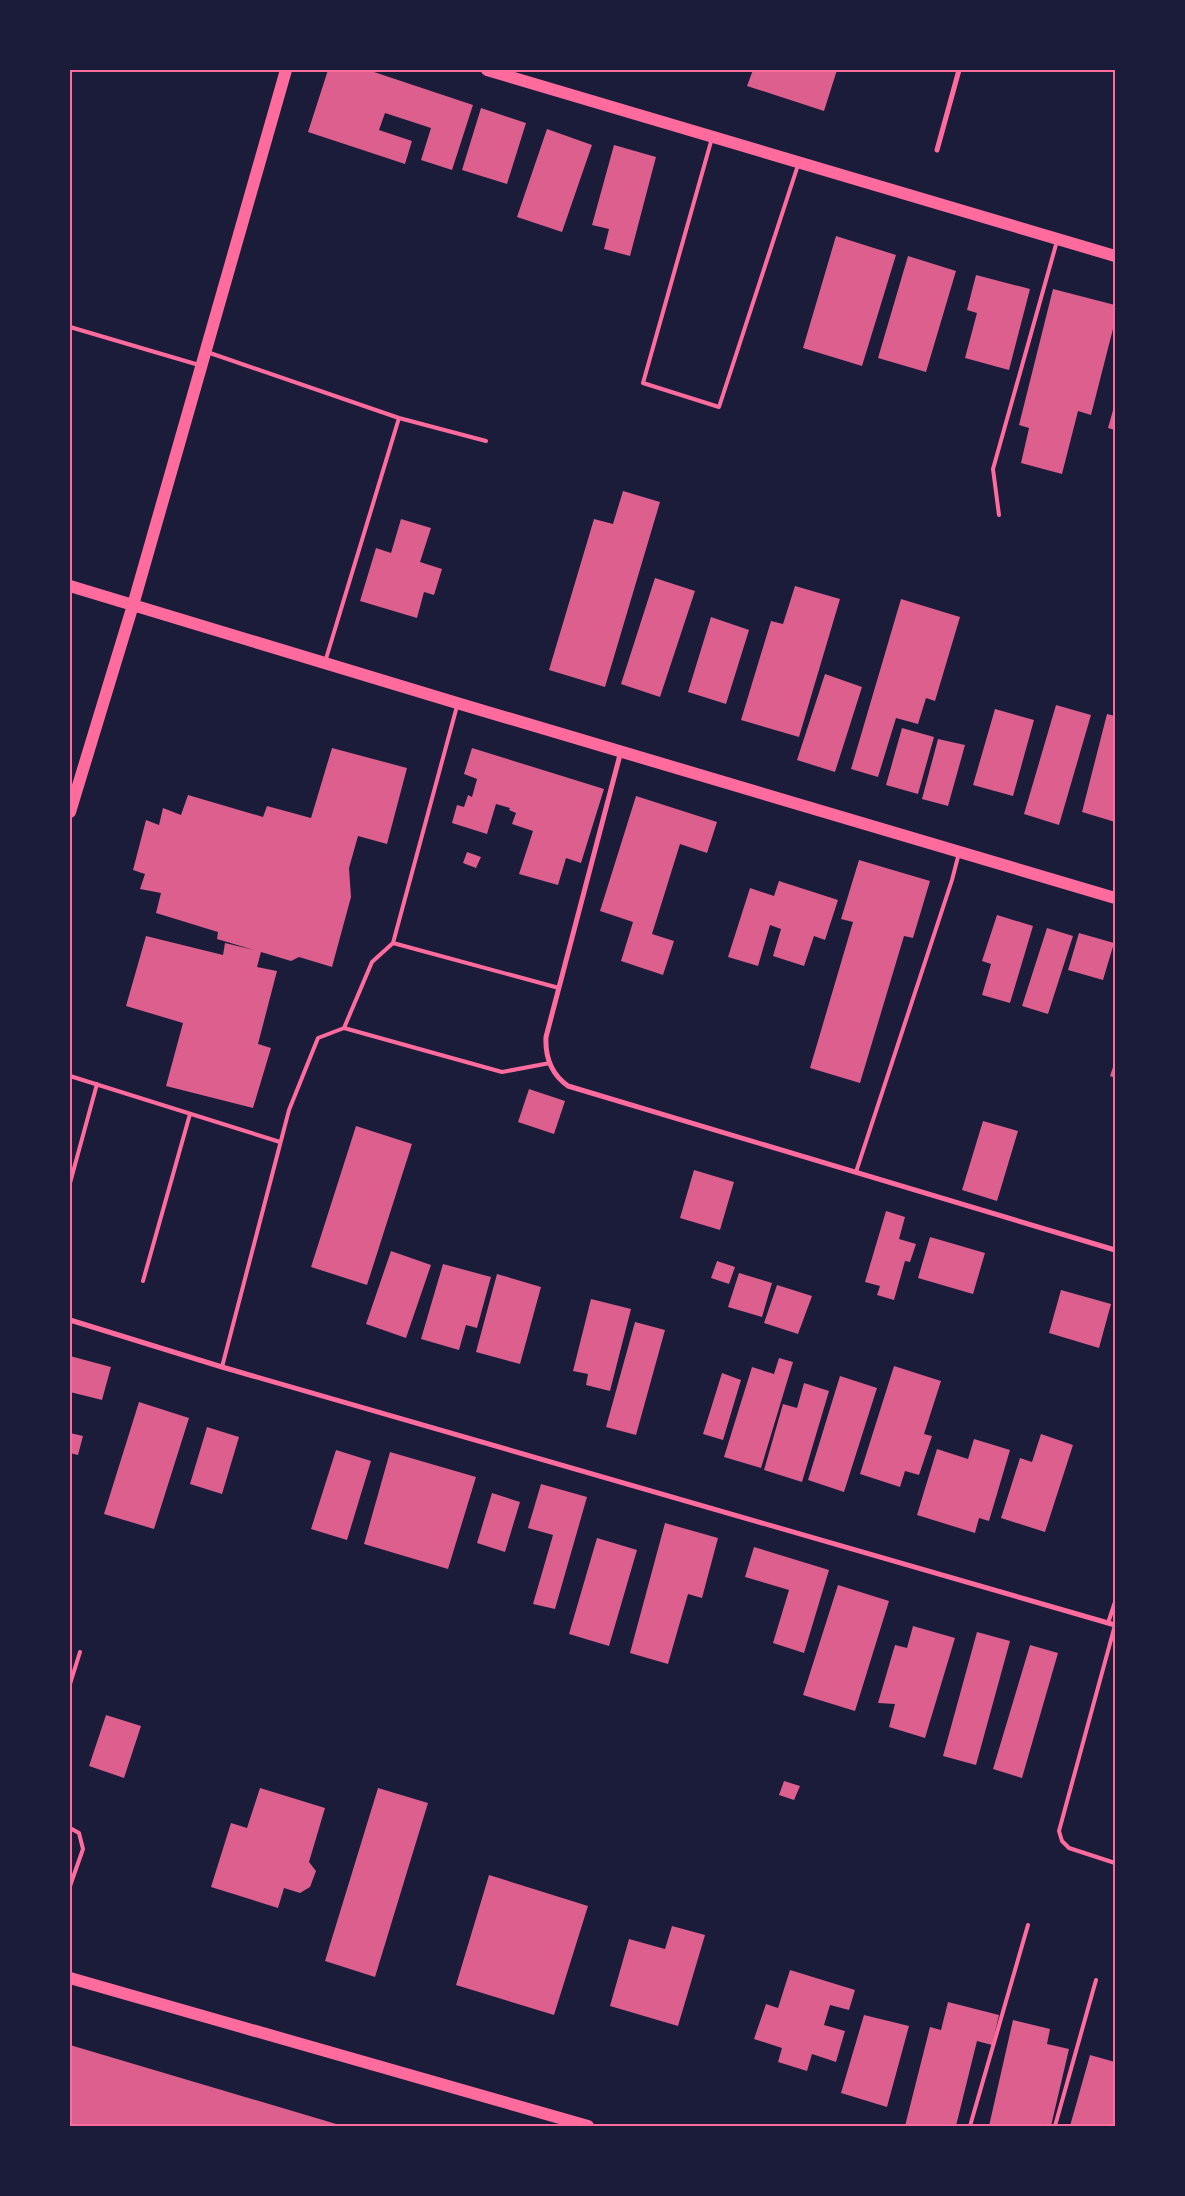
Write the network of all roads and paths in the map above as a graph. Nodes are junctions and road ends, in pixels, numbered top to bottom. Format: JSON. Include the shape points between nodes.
{"nodes":[{"id":1,"x":286,"y":70,"type":"edge"},
{"id":2,"x":487,"y":70,"type":"edge"},
{"id":3,"x":959,"y":70,"type":"edge"},
{"id":4,"x":712,"y":137,"type":"junction"},
{"id":5,"x":937,"y":150,"type":"dead end"},
{"id":6,"x":798,"y":163,"type":"junction"},
{"id":7,"x":1057,"y":239,"type":"junction"},
{"id":8,"x":1115,"y":256,"type":"edge"},
{"id":9,"x":70,"y":326,"type":"edge"},
{"id":10,"x":205,"y":352,"type":"junction"},
{"id":11,"x":201,"y":366,"type":"junction"},
{"id":12,"x":399,"y":418,"type":"junction"},
{"id":13,"x":486,"y":441,"type":"dead end"},
{"id":14,"x":1000,"y":515,"type":"dead end"},
{"id":15,"x":70,"y":586,"type":"edge"},
{"id":16,"x":133,"y":605,"type":"junction"},
{"id":17,"x":325,"y":664,"type":"junction"},
{"id":18,"x":457,"y":703,"type":"junction"},
{"id":19,"x":621,"y":750,"type":"junction"},
{"id":20,"x":70,"y":812,"type":"edge"},
{"id":21,"x":959,"y":851,"type":"junction"},
{"id":22,"x":1115,"y":898,"type":"edge"},
{"id":23,"x":393,"y":943,"type":"junction"},
{"id":24,"x":559,"y":988,"type":"junction"},
{"id":25,"x":344,"y":1028,"type":"junction"},
{"id":26,"x":550,"y":1063,"type":"junction"},
{"id":27,"x":70,"y":1076,"type":"edge"},
{"id":28,"x":97,"y":1084,"type":"junction"},
{"id":29,"x":190,"y":1114,"type":"junction"},
{"id":30,"x":280,"y":1142,"type":"junction"},
{"id":31,"x":856,"y":1172,"type":"junction"},
{"id":32,"x":70,"y":1183,"type":"edge"},
{"id":33,"x":1115,"y":1250,"type":"edge"},
{"id":34,"x":143,"y":1281,"type":"dead end"},
{"id":35,"x":70,"y":1320,"type":"edge"},
{"id":36,"x":222,"y":1367,"type":"junction"},
{"id":37,"x":1115,"y":1602,"type":"edge"},
{"id":38,"x":1108,"y":1623,"type":"junction"},
{"id":39,"x":1115,"y":1625,"type":"edge"},
{"id":40,"x":80,"y":1652,"type":"dead end"},
{"id":41,"x":70,"y":1684,"type":"edge"},
{"id":42,"x":70,"y":1828,"type":"edge"},
{"id":43,"x":1115,"y":1862,"type":"edge"},
{"id":44,"x":70,"y":1886,"type":"edge"},
{"id":45,"x":1028,"y":1925,"type":"dead end"},
{"id":46,"x":70,"y":1978,"type":"edge"},
{"id":47,"x":1096,"y":1980,"type":"dead end"},
{"id":48,"x":588,"y":2126,"type":"edge"},
{"id":49,"x":970,"y":2126,"type":"edge"},
{"id":50,"x":1055,"y":2126,"type":"edge"}],
"edges":[{"from":1,"to":10,"type":"main road"},
{"from":2,"to":4,"type":"main road"},
{"from":3,"to":5,"type":"street"},
{"from":4,"to":6,"type":"main road"},
{"from":4,"to":6,"type":"lane","via":[[643,383],[719,407]]},
{"from":6,"to":7,"type":"main road"},
{"from":7,"to":8,"type":"main road"},
{"from":7,"to":14,"type":"lane","via":[[993,469]]},
{"from":9,"to":11,"type":"lane"},
{"from":10,"to":11,"type":"main road"},
{"from":10,"to":12,"type":"lane"},
{"from":11,"to":16,"type":"main road"},
{"from":12,"to":13,"type":"lane"},
{"from":12,"to":17,"type":"lane"},
{"from":15,"to":16,"type":"main road"},
{"from":16,"to":17,"type":"main road"},
{"from":16,"to":20,"type":"main road"},
{"from":17,"to":18,"type":"main road"},
{"from":18,"to":19,"type":"main road"},
{"from":18,"to":23,"type":"lane"},
{"from":19,"to":21,"type":"main road"},
{"from":19,"to":24,"type":"street"},
{"from":21,"to":22,"type":"main road"},
{"from":21,"to":31,"type":"lane"},
{"from":23,"to":24,"type":"lane"},
{"from":23,"to":25,"type":"lane","via":[[372,962]]},
{"from":24,"to":26,"type":"street","via":[[546,1037],[545,1050]]},
{"from":25,"to":26,"type":"lane","via":[[502,1072]]},
{"from":25,"to":30,"type":"lane","via":[[318,1038],[289,1110]]},
{"from":26,"to":31,"type":"street","via":[[559,1080],[568,1086]]},
{"from":27,"to":28,"type":"lane"},
{"from":28,"to":29,"type":"lane"},
{"from":28,"to":32,"type":"lane"},
{"from":29,"to":30,"type":"lane"},
{"from":29,"to":34,"type":"lane"},
{"from":30,"to":36,"type":"lane"},
{"from":31,"to":33,"type":"street"},
{"from":35,"to":36,"type":"street"},
{"from":36,"to":38,"type":"street"},
{"from":37,"to":38,"type":"lane"},
{"from":38,"to":39,"type":"street"},
{"from":39,"to":43,"type":"lane","via":[[1059,1831],[1069,1848]]},
{"from":40,"to":41,"type":"lane"},
{"from":42,"to":44,"type":"lane","via":[[79,1833],[83,1849]]},
{"from":45,"to":49,"type":"lane"},
{"from":46,"to":48,"type":"main road"},
{"from":47,"to":50,"type":"lane"}]}
